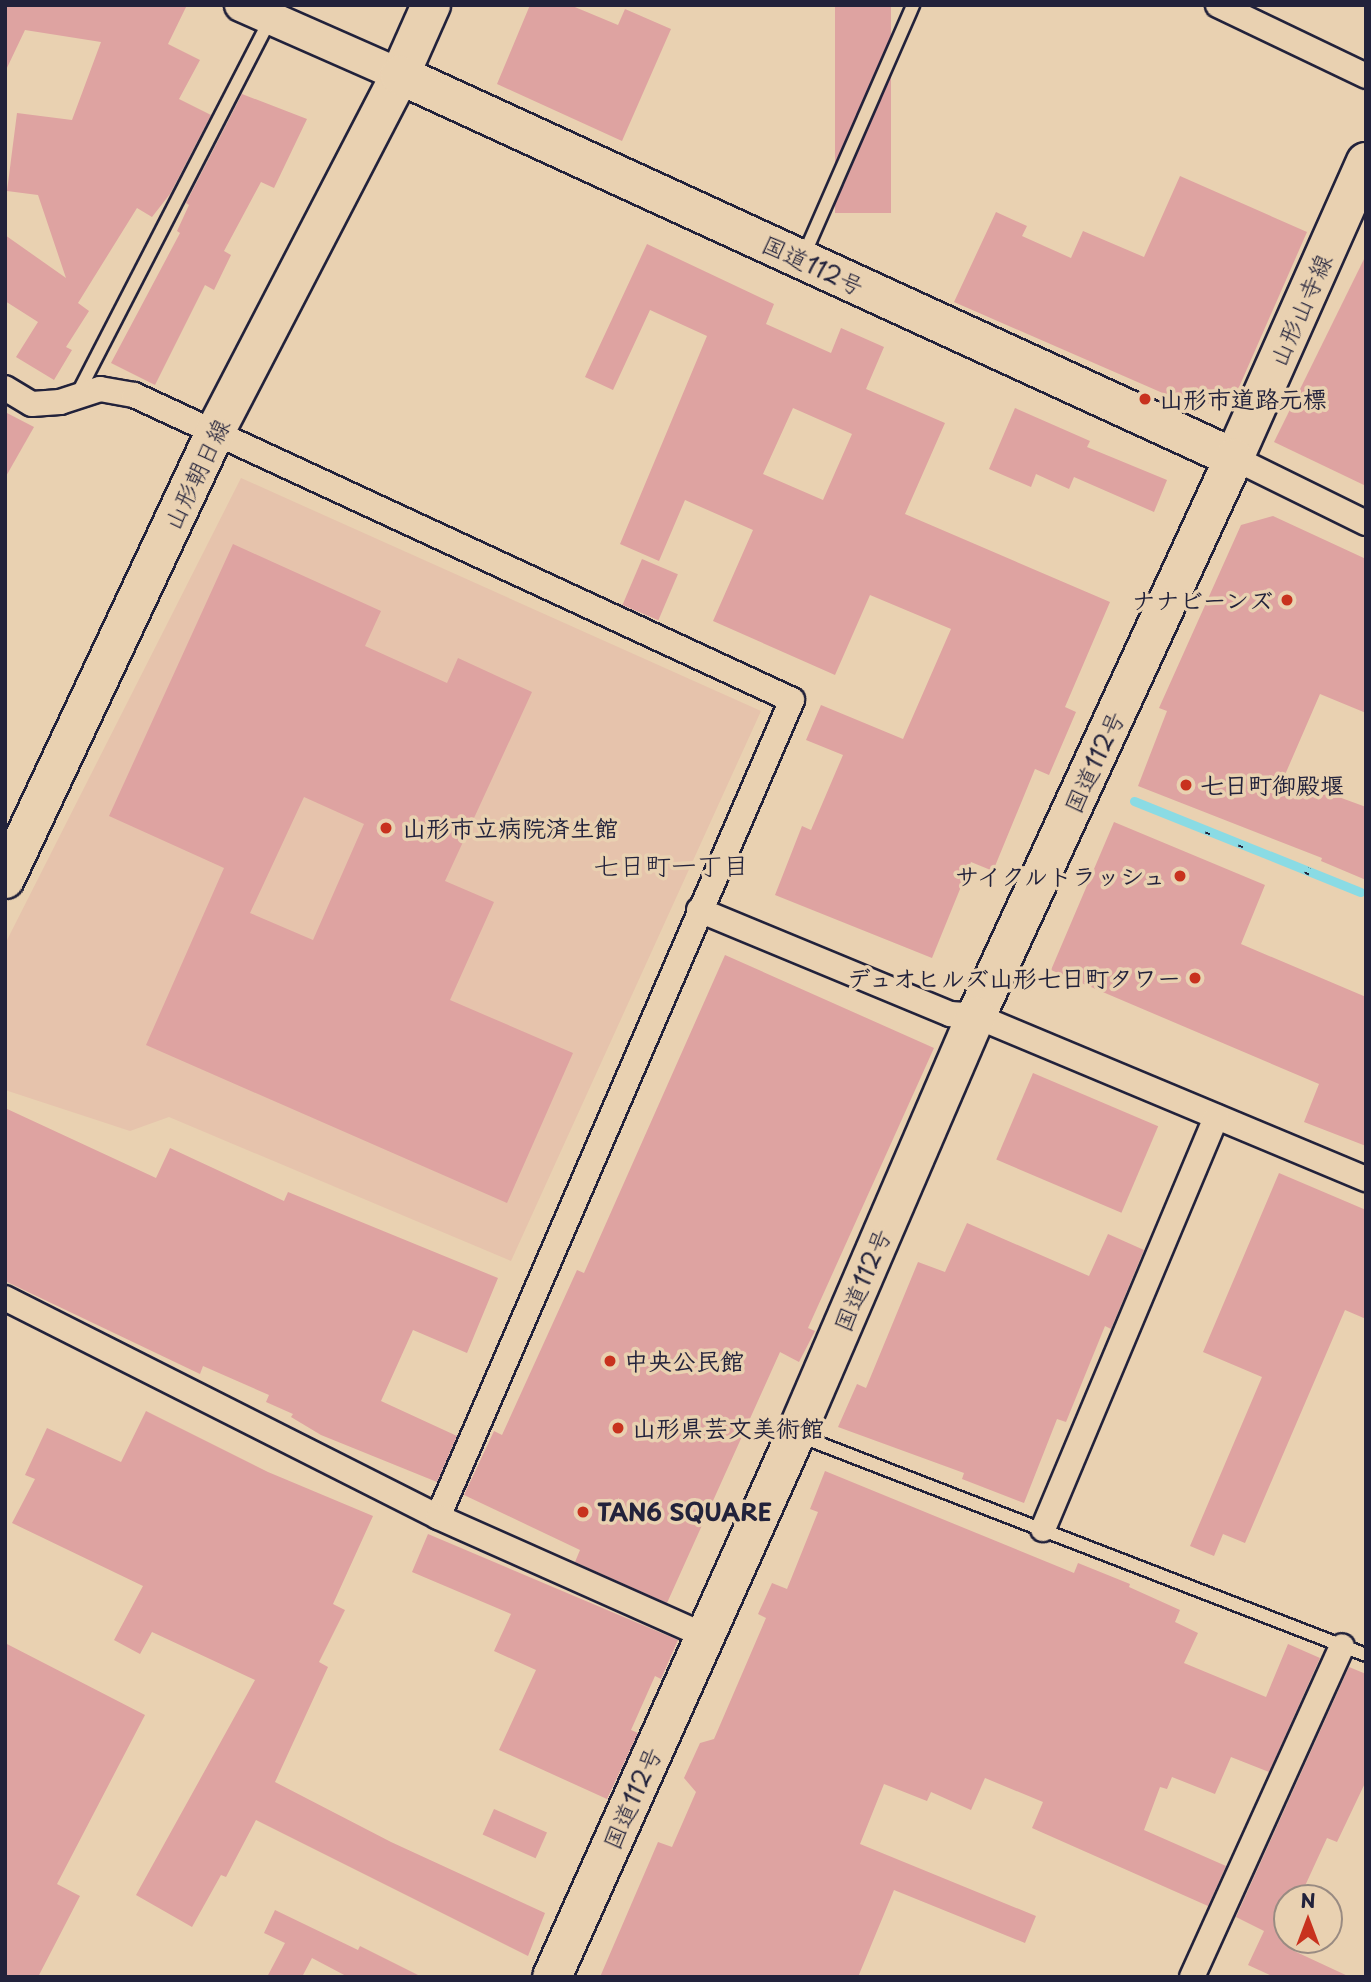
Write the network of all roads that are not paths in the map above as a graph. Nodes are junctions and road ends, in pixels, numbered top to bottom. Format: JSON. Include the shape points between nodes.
{"nodes":[{"id":1,"x":241,"y":5,"type":"edge"},
{"id":2,"x":430,"y":5,"type":"edge"},
{"id":3,"x":914,"y":5,"type":"edge"},
{"id":4,"x":1217,"y":5,"type":"edge"},
{"id":5,"x":270,"y":18,"type":"junction"},
{"id":6,"x":400,"y":75,"type":"junction"},
{"id":7,"x":1366,"y":76,"type":"edge"},
{"id":8,"x":1366,"y":162,"type":"edge"},
{"id":9,"x":802,"y":260,"type":"junction"},
{"id":10,"x":5,"y":388,"type":"edge"},
{"id":11,"x":77,"y":396,"type":"junction"},
{"id":12,"x":214,"y":434,"type":"junction"},
{"id":13,"x":1234,"y":458,"type":"junction"},
{"id":14,"x":1366,"y":523,"type":"edge"},
{"id":15,"x":16,"y":827,"type":"edge"},
{"id":16,"x":5,"y":879,"type":"edge"},
{"id":17,"x":699,"y":910,"type":"junction"},
{"id":18,"x":976,"y":1016,"type":"junction"},
{"id":19,"x":1216,"y":1117,"type":"junction"},
{"id":20,"x":1366,"y":1178,"type":"edge"},
{"id":21,"x":5,"y":1298,"type":"edge"},
{"id":22,"x":796,"y":1434,"type":"junction"},
{"id":23,"x":438,"y":1517,"type":"junction"},
{"id":24,"x":1043,"y":1529,"type":"junction"},
{"id":25,"x":703,"y":1635,"type":"junction"},
{"id":26,"x":1342,"y":1646,"type":"junction"},
{"id":27,"x":1366,"y":1655,"type":"edge"},
{"id":28,"x":552,"y":1977,"type":"edge"},
{"id":29,"x":1192,"y":1977,"type":"edge"}],
"edges":[{"from":1,"to":5,"type":"street"},
{"from":2,"to":6,"type":"main road"},
{"from":3,"to":9,"type":"lane"},
{"from":4,"to":7,"type":"street"},
{"from":5,"to":6,"type":"street"},
{"from":5,"to":11,"type":"lane"},
{"from":6,"to":9,"type":"main road","name":"国道112号"},
{"from":6,"to":12,"type":"main road","name":"山形朝日線"},
{"from":8,"to":13,"type":"main road","name":"山形山寺線"},
{"from":9,"to":13,"type":"main road","name":"国道112号"},
{"from":10,"to":11,"type":"street","via":[[32,404]]},
{"from":11,"to":12,"type":"street","via":[[100,389],[134,395]]},
{"from":12,"to":15,"type":"main road","name":"山形朝日線"},
{"from":12,"to":17,"type":"street","via":[[792,700]]},
{"from":13,"to":14,"type":"street"},
{"from":13,"to":18,"type":"main road","name":"国道112号"},
{"from":15,"to":16,"type":"main road","name":"山形朝日線"},
{"from":17,"to":18,"type":"street","via":[[950,1014]]},
{"from":17,"to":23,"type":"street"},
{"from":18,"to":19,"type":"street"},
{"from":18,"to":22,"type":"main road","name":"国道112号"},
{"from":19,"to":20,"type":"street"},
{"from":19,"to":24,"type":"street"},
{"from":21,"to":23,"type":"street"},
{"from":22,"to":24,"type":"lane"},
{"from":22,"to":25,"type":"main road","name":"国道112号"},
{"from":23,"to":25,"type":"street"},
{"from":24,"to":26,"type":"lane"},
{"from":25,"to":28,"type":"main road","name":"国道112号"},
{"from":26,"to":27,"type":"lane"},
{"from":26,"to":29,"type":"street"}]}
